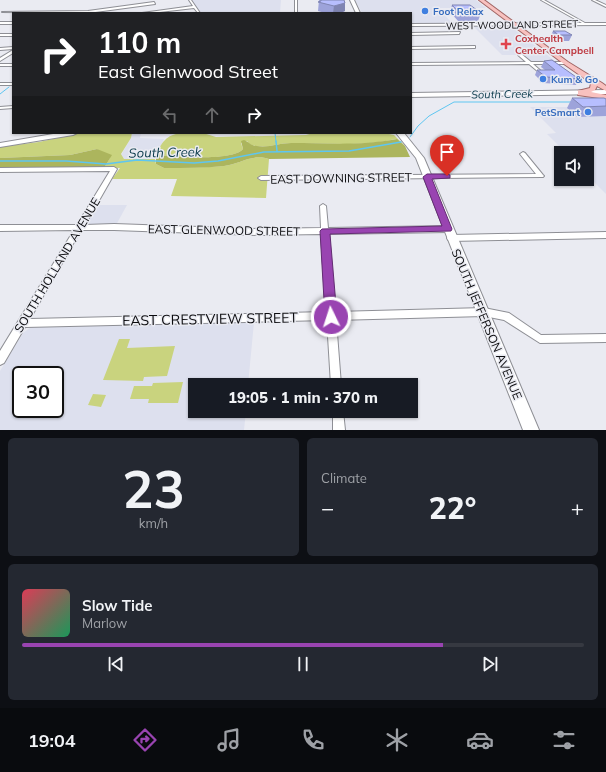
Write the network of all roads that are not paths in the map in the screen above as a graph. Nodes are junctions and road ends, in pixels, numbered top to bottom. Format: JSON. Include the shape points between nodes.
{"nodes":[{"id":1,"x":190,"y":0,"type":"edge"},
{"id":2,"x":296,"y":0,"type":"edge"},
{"id":3,"x":352,"y":0,"type":"edge"},
{"id":4,"x":481,"y":0,"type":"edge"},
{"id":5,"x":542,"y":0,"type":"edge"},
{"id":6,"x":593,"y":0,"type":"edge"},
{"id":7,"x":154,"y":3,"type":"dead end"},
{"id":8,"x":113,"y":4,"type":"dead end"},
{"id":9,"x":606,"y":6,"type":"edge"},
{"id":10,"x":194,"y":7,"type":"junction"},
{"id":11,"x":118,"y":8,"type":"junction"},
{"id":12,"x":11,"y":9,"type":"dead end"},
{"id":13,"x":43,"y":9,"type":"dead end"},
{"id":14,"x":76,"y":9,"type":"dead end"},
{"id":15,"x":37,"y":12,"type":"edge"},
{"id":16,"x":72,"y":12,"type":"edge"},
{"id":17,"x":80,"y":12,"type":"edge"},
{"id":18,"x":152,"y":12,"type":"edge"},
{"id":19,"x":198,"y":12,"type":"edge"},
{"id":20,"x":296,"y":12,"type":"edge"},
{"id":21,"x":358,"y":12,"type":"edge"},
{"id":22,"x":0,"y":23,"type":"edge"},
{"id":23,"x":12,"y":23,"type":"edge"},
{"id":24,"x":586,"y":24,"type":"junction"},
{"id":25,"x":606,"y":24,"type":"edge"},
{"id":26,"x":412,"y":25,"type":"edge"},
{"id":27,"x":514,"y":25,"type":"junction"},
{"id":28,"x":459,"y":33,"type":"dead end"},
{"id":29,"x":412,"y":34,"type":"edge"},
{"id":30,"x":0,"y":35,"type":"edge"},
{"id":31,"x":12,"y":35,"type":"edge"},
{"id":32,"x":474,"y":47,"type":"dead end"},
{"id":33,"x":412,"y":48,"type":"edge"},
{"id":34,"x":0,"y":49,"type":"edge"},
{"id":35,"x":12,"y":50,"type":"edge"},
{"id":36,"x":12,"y":51,"type":"edge"},
{"id":37,"x":519,"y":54,"type":"dead end"},
{"id":38,"x":0,"y":60,"type":"edge"},
{"id":39,"x":530,"y":63,"type":"junction"},
{"id":40,"x":566,"y":63,"type":"junction"},
{"id":41,"x":412,"y":64,"type":"edge"},
{"id":42,"x":0,"y":65,"type":"edge"},
{"id":43,"x":12,"y":65,"type":"edge"},
{"id":44,"x":541,"y":73,"type":"edge"},
{"id":45,"x":596,"y":82,"type":"junction"},
{"id":46,"x":0,"y":84,"type":"edge"},
{"id":47,"x":12,"y":84,"type":"edge"},
{"id":48,"x":606,"y":85,"type":"edge"},
{"id":49,"x":606,"y":89,"type":"edge"},
{"id":50,"x":606,"y":92,"type":"edge"},
{"id":51,"x":581,"y":93,"type":"junction"},
{"id":52,"x":412,"y":95,"type":"edge"},
{"id":53,"x":606,"y":97,"type":"edge"},
{"id":54,"x":12,"y":107,"type":"edge"},
{"id":55,"x":0,"y":108,"type":"edge"},
{"id":56,"x":43,"y":134,"type":"edge"},
{"id":57,"x":67,"y":134,"type":"edge"},
{"id":58,"x":401,"y":134,"type":"edge"},
{"id":59,"x":0,"y":140,"type":"edge"},
{"id":60,"x":0,"y":145,"type":"edge"},
{"id":61,"x":523,"y":154,"type":"dead end"},
{"id":62,"x":0,"y":170,"type":"edge"},
{"id":63,"x":427,"y":177,"type":"junction"},
{"id":64,"x":261,"y":178,"type":"dead end"},
{"id":65,"x":323,"y":206,"type":"dead end"},
{"id":66,"x":79,"y":227,"type":"junction"},
{"id":67,"x":0,"y":228,"type":"edge"},
{"id":68,"x":325,"y":231,"type":"junction"},
{"id":69,"x":449,"y":233,"type":"junction"},
{"id":70,"x":606,"y":235,"type":"edge"},
{"id":71,"x":484,"y":312,"type":"junction"},
{"id":72,"x":331,"y":317,"type":"junction"},
{"id":73,"x":22,"y":323,"type":"junction"},
{"id":74,"x":606,"y":338,"type":"edge"},
{"id":75,"x":0,"y":360,"type":"edge"},
{"id":76,"x":335,"y":378,"type":"edge"},
{"id":77,"x":338,"y":418,"type":"edge"},
{"id":78,"x":339,"y":430,"type":"edge"},
{"id":79,"x":532,"y":430,"type":"edge"}],
"edges":[{"from":1,"to":10,"type":"street"},
{"from":2,"to":20,"type":"street"},
{"from":3,"to":21,"type":"street"},
{"from":4,"to":27,"type":"main road"},
{"from":5,"to":24,"type":"street"},
{"from":6,"to":9,"type":"street"},
{"from":7,"to":11,"type":"street"},
{"from":8,"to":11,"type":"street"},
{"from":10,"to":18,"type":"street"},
{"from":10,"to":19,"type":"street"},
{"from":11,"to":17,"type":"street"},
{"from":12,"to":15,"type":"street","via":[[3,12]]},
{"from":13,"to":15,"type":"street"},
{"from":14,"to":16,"type":"street"},
{"from":22,"to":23,"type":"street"},
{"from":24,"to":25,"type":"street","name":"WEST WOODLAND STREET"},
{"from":24,"to":27,"type":"street","name":"WEST WOODLAND STREET"},
{"from":26,"to":27,"type":"street","name":"WEST WOODLAND STREET"},
{"from":27,"to":40,"type":"main road"},
{"from":28,"to":29,"type":"street"},
{"from":30,"to":31,"type":"street"},
{"from":32,"to":33,"type":"street"},
{"from":34,"to":35,"type":"street"},
{"from":36,"to":38,"type":"street"},
{"from":37,"to":39,"type":"street"},
{"from":39,"to":40,"type":"street"},
{"from":39,"to":41,"type":"street"},
{"from":39,"to":44,"type":"street"},
{"from":40,"to":45,"type":"main road"},
{"from":42,"to":43,"type":"street"},
{"from":45,"to":48,"type":"main road"},
{"from":45,"to":49,"type":"main road"},
{"from":45,"to":51,"type":"main road","via":[[595,88]]},
{"from":46,"to":47,"type":"street"},
{"from":50,"to":51,"type":"street"},
{"from":51,"to":52,"type":"street"},
{"from":51,"to":53,"type":"main road"},
{"from":54,"to":55,"type":"street"},
{"from":56,"to":59,"type":"street"},
{"from":57,"to":60,"type":"street"},
{"from":58,"to":63,"type":"street","name":"SOUTH JEFFERSON AVENUE","via":[[415,150]]},
{"from":61,"to":63,"type":"street","name":"EAST DOWNING STREET","via":[[541,176]]},
{"from":62,"to":66,"type":"street","name":"SOUTH HOLLAND AVENUE","via":[[114,170]]},
{"from":63,"to":64,"type":"street","name":"EAST DOWNING STREET"},
{"from":63,"to":69,"type":"street","name":"SOUTH JEFFERSON AVENUE"},
{"from":65,"to":68,"type":"street"},
{"from":66,"to":67,"type":"street","name":"EAST GLENWOOD STREET"},
{"from":66,"to":68,"type":"street","name":"EAST GLENWOOD STREET","via":[[259,232]]},
{"from":66,"to":73,"type":"street","name":"SOUTH HOLLAND AVENUE"},
{"from":68,"to":69,"type":"street","name":"EAST GLENWOOD STREET"},
{"from":68,"to":72,"type":"street"},
{"from":69,"to":70,"type":"street","name":"EAST GLENWOOD STREET"},
{"from":69,"to":71,"type":"street","name":"SOUTH JEFFERSON AVENUE"},
{"from":71,"to":72,"type":"street","name":"EAST CRESTVIEW STREET"},
{"from":71,"to":74,"type":"street","name":"EAST CRESTVIEW STREET","via":[[506,316],[540,339]]},
{"from":71,"to":79,"type":"street","name":"SOUTH JEFFERSON AVENUE"},
{"from":72,"to":73,"type":"street","name":"EAST CRESTVIEW STREET"},
{"from":72,"to":76,"type":"street"},
{"from":73,"to":75,"type":"street","name":"SOUTH HOLLAND AVENUE"},
{"from":77,"to":78,"type":"street"}]}
